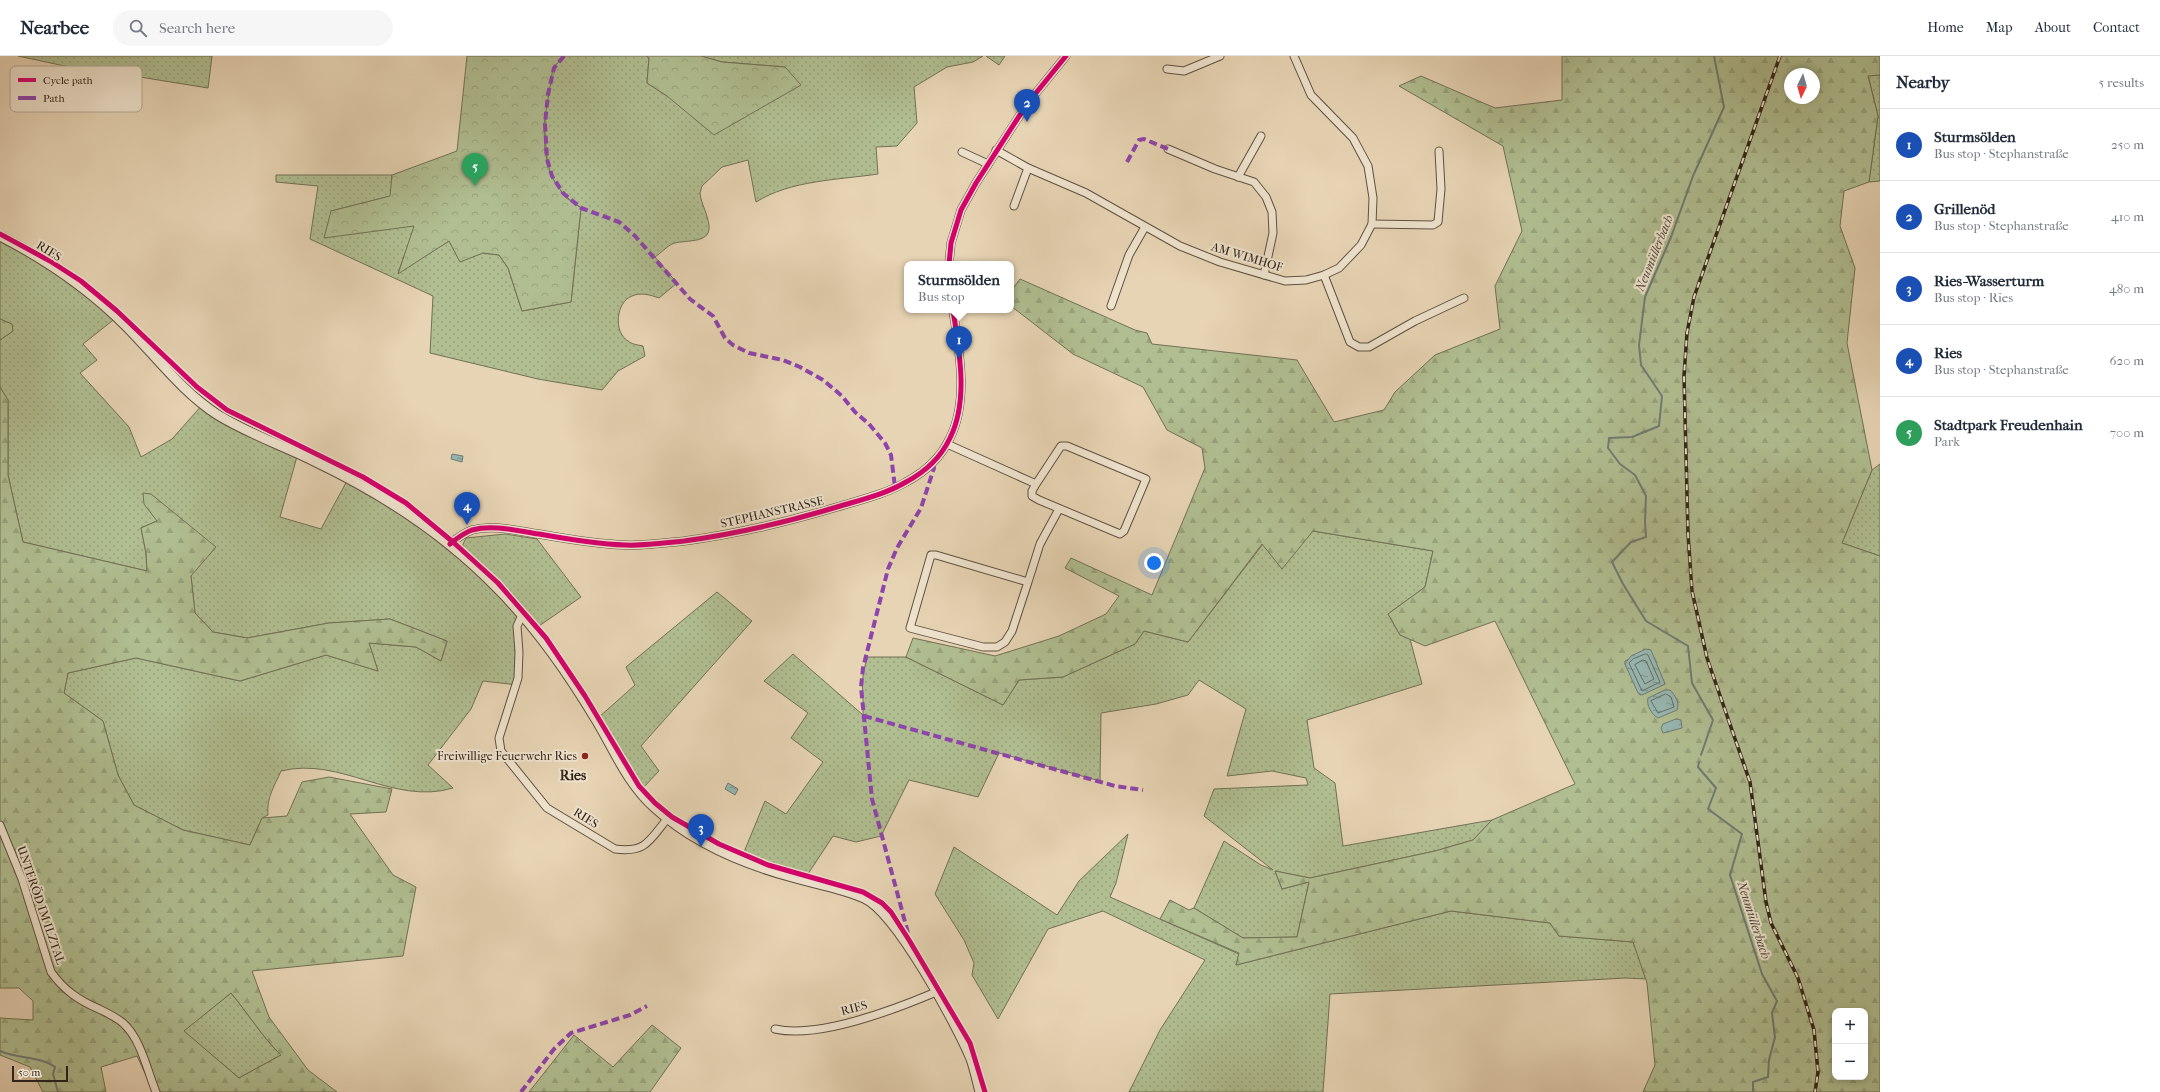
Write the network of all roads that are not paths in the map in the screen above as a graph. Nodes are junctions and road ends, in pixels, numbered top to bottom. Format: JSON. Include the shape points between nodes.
{"nodes":[{"id":1,"x":1066,"y":56,"type":"edge"},
{"id":2,"x":1220,"y":56,"type":"edge"},
{"id":3,"x":1294,"y":56,"type":"edge"},
{"id":4,"x":1167,"y":69,"type":"dead end"},
{"id":5,"x":1261,"y":136,"type":"dead end"},
{"id":6,"x":1168,"y":149,"type":"dead end"},
{"id":7,"x":996,"y":150,"type":"junction"},
{"id":8,"x":962,"y":152,"type":"dead end"},
{"id":9,"x":1439,"y":152,"type":"dead end"},
{"id":10,"x":988,"y":164,"type":"junction"},
{"id":11,"x":1028,"y":168,"type":"junction"},
{"id":12,"x":1238,"y":177,"type":"junction"},
{"id":13,"x":1014,"y":206,"type":"dead end"},
{"id":14,"x":1372,"y":224,"type":"junction"},
{"id":15,"x":1145,"y":227,"type":"junction"},
{"id":16,"x":0,"y":236,"type":"edge"},
{"id":17,"x":949,"y":261,"type":"edge"},
{"id":18,"x":1264,"y":275,"type":"junction"},
{"id":19,"x":1324,"y":275,"type":"junction"},
{"id":20,"x":1464,"y":298,"type":"dead end"},
{"id":21,"x":1111,"y":306,"type":"dead end"},
{"id":22,"x":953,"y":313,"type":"edge"},
{"id":23,"x":947,"y":444,"type":"junction"},
{"id":24,"x":1036,"y":484,"type":"junction"},
{"id":25,"x":1059,"y":509,"type":"junction"},
{"id":26,"x":450,"y":544,"type":"junction"},
{"id":27,"x":1028,"y":582,"type":"junction"},
{"id":28,"x":522,"y":616,"type":"junction"},
{"id":29,"x":667,"y":819,"type":"junction"},
{"id":30,"x":0,"y":825,"type":"edge"},
{"id":31,"x":936,"y":992,"type":"junction"},
{"id":32,"x":775,"y":1029,"type":"dead end"},
{"id":33,"x":156,"y":1092,"type":"edge"},
{"id":34,"x":980,"y":1092,"type":"edge"}],
"edges":[{"from":1,"to":7,"type":"street","via":[[1027,104]]},
{"from":2,"to":4,"type":"street","via":[[1184,71]]},
{"from":3,"to":14,"type":"street","name":"AM WIMHOF","via":[[1311,95],[1353,138],[1368,166],[1373,198]]},
{"from":5,"to":12,"type":"street"},
{"from":6,"to":12,"type":"street"},
{"from":7,"to":10,"type":"street"},
{"from":7,"to":11,"type":"street","name":"AM WIMHOF"},
{"from":8,"to":10,"type":"street"},
{"from":9,"to":14,"type":"street","via":[[1441,189],[1438,222],[1433,225]]},
{"from":10,"to":17,"type":"street","via":[[961,210],[951,243]]},
{"from":11,"to":13,"type":"street"},
{"from":11,"to":15,"type":"street","name":"AM WIMHOF","via":[[1086,193]]},
{"from":12,"to":18,"type":"street","via":[[1254,182],[1266,198],[1272,212],[1273,233]]},
{"from":14,"to":19,"type":"street","name":"AM WIMHOF","via":[[1351,258],[1339,268]]},
{"from":15,"to":18,"type":"street","name":"AM WIMHOF","via":[[1207,257]]},
{"from":15,"to":21,"type":"street","via":[[1129,255]]},
{"from":16,"to":26,"type":"street","name":"RIES","via":[[80,285],[124,324],[186,390],[218,414],[394,504]]},
{"from":18,"to":19,"type":"street","name":"AM WIMHOF","via":[[1285,280],[1306,280]]},
{"from":19,"to":20,"type":"street","via":[[1350,342],[1359,347],[1369,347],[1415,321]]},
{"from":22,"to":23,"type":"street","name":"STEPHANSTRASSE","via":[[961,398],[959,414]]},
{"from":23,"to":24,"type":"street"},
{"from":23,"to":26,"type":"street","name":"STEPHANSTRASSE","via":[[924,470],[904,484],[847,504],[755,528],[692,540],[626,545],[486,528],[462,534]]},
{"from":24,"to":25,"type":"street","via":[[1032,496]]},
{"from":24,"to":25,"type":"street","via":[[1061,446],[1067,446],[1146,479],[1124,531],[1120,534]]},
{"from":25,"to":27,"type":"street","via":[[1040,544]]},
{"from":26,"to":28,"type":"street","name":"RIES","via":[[500,590]]},
{"from":27,"to":27,"type":"street","via":[[936,555],[931,556],[910,628],[982,647],[997,647],[1005,642],[1012,631]]},
{"from":28,"to":29,"type":"street","name":"RIES","via":[[596,719],[632,783]]},
{"from":28,"to":29,"type":"street","name":"RIES","via":[[517,626],[518,678],[499,738],[501,751],[547,808],[615,849],[640,849]]},
{"from":29,"to":31,"type":"street","name":"RIES","via":[[708,845],[760,867],[872,902],[892,922]]},
{"from":30,"to":33,"type":"street","name":"UNTERÖD IM ILZTAL","via":[[22,879],[51,972],[72,996],[124,1024],[136,1043]]},
{"from":31,"to":32,"type":"street","name":"RIES","via":[[901,1007],[814,1030],[789,1032]]},
{"from":31,"to":34,"type":"street","name":"RIES","via":[[972,1061]]}]}
